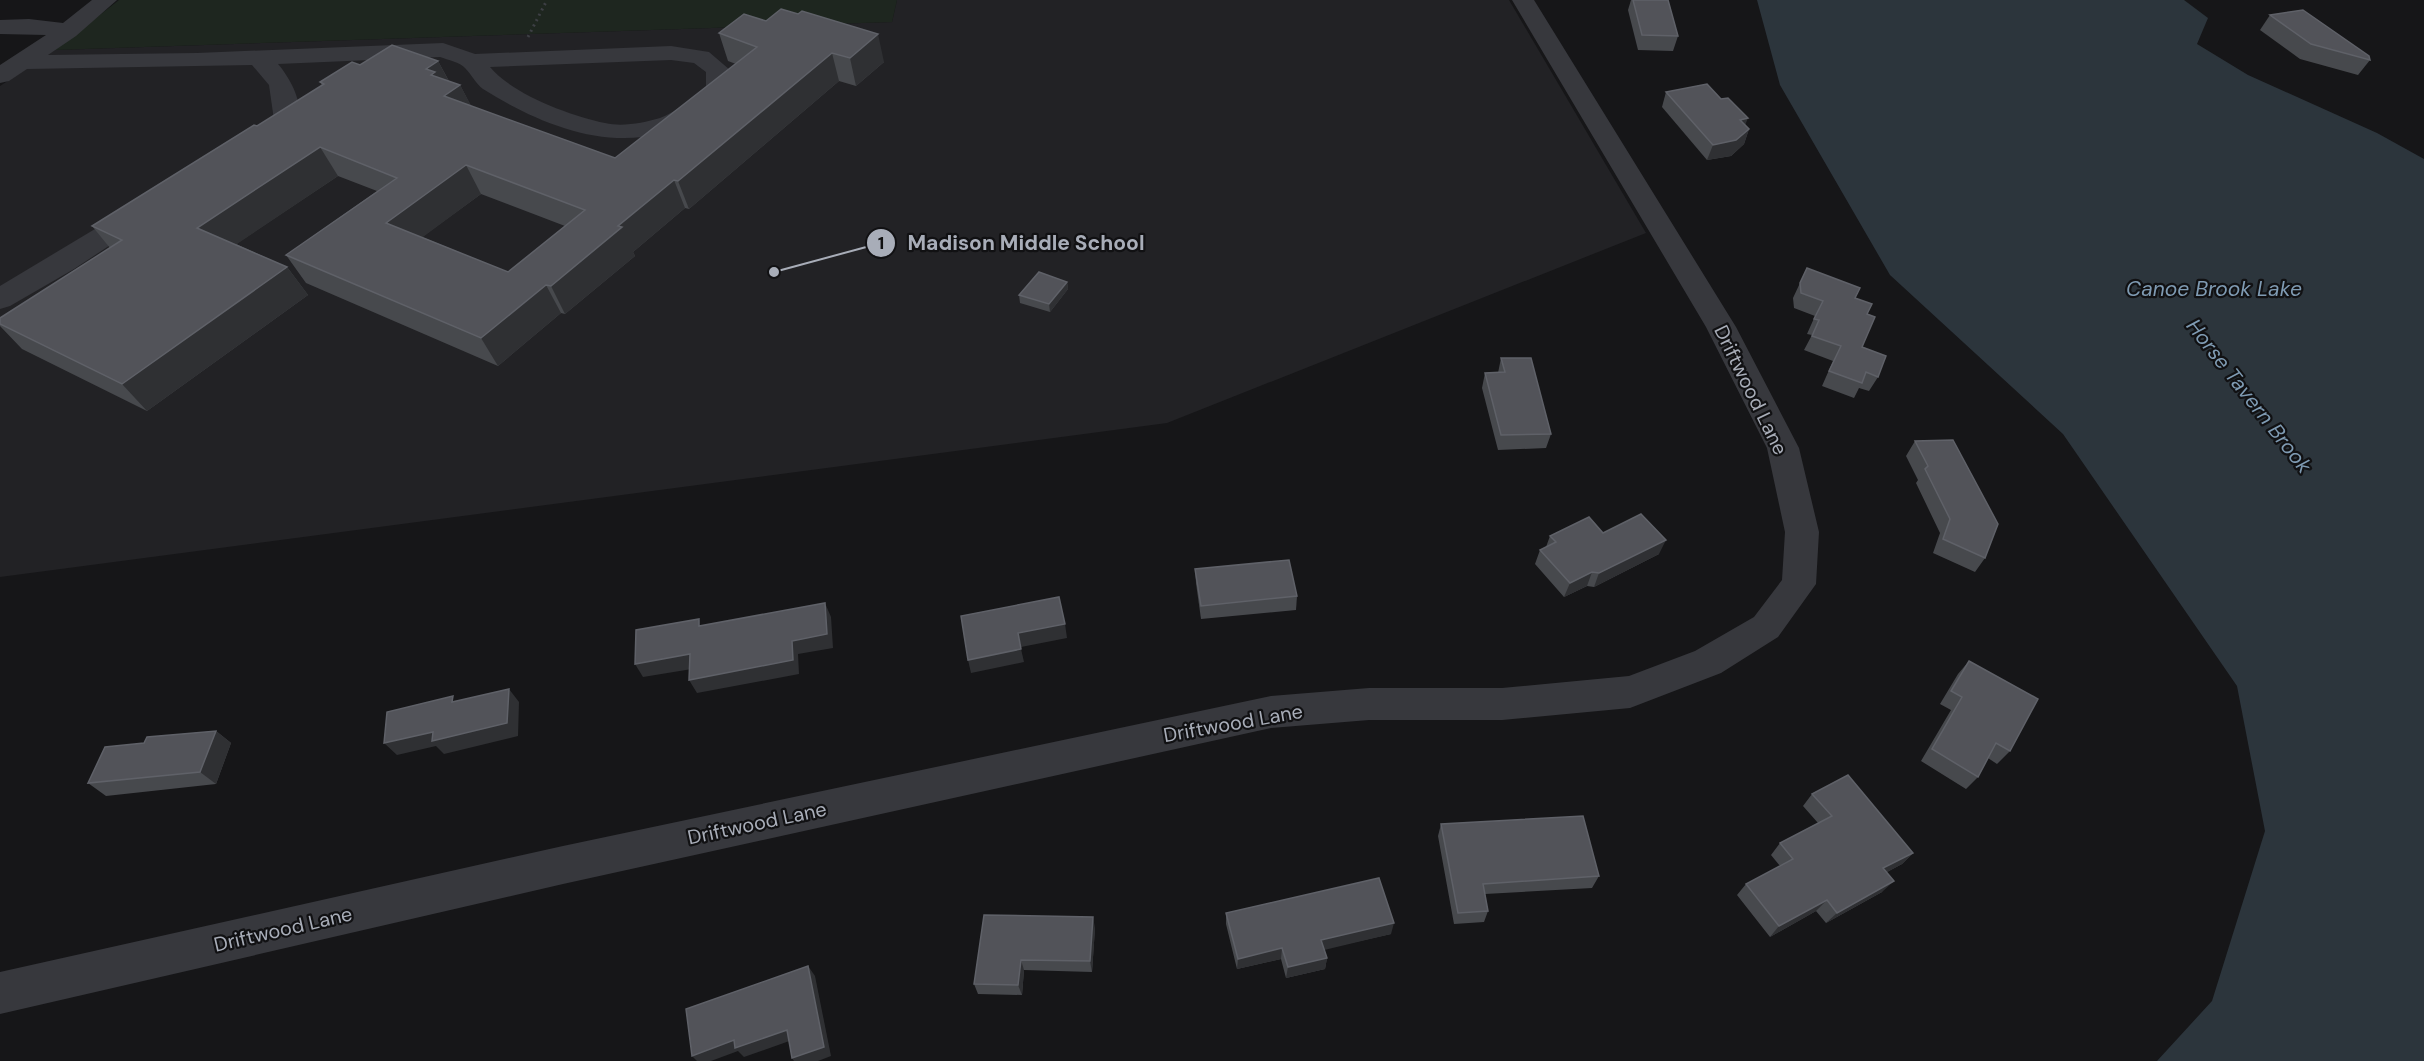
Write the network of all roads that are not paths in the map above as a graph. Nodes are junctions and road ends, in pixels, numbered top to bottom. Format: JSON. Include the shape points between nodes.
{"nodes":[{"id":1,"x":106,"y":0,"type":"edge"},
{"id":2,"x":1523,"y":0,"type":"edge"},
{"id":3,"x":0,"y":27,"type":"edge"},
{"id":4,"x":68,"y":31,"type":"junction"},
{"id":5,"x":395,"y":53,"type":"junction"},
{"id":6,"x":259,"y":58,"type":"junction"},
{"id":7,"x":472,"y":61,"type":"junction"},
{"id":8,"x":22,"y":62,"type":"junction"},
{"id":9,"x":0,"y":76,"type":"edge"},
{"id":10,"x":356,"y":77,"type":"edge"},
{"id":11,"x":287,"y":119,"type":"edge"},
{"id":12,"x":163,"y":198,"type":"edge"},
{"id":13,"x":0,"y":299,"type":"edge"},
{"id":14,"x":0,"y":993,"type":"edge"}],
"edges":[{"from":1,"to":4,"type":"street"},
{"from":2,"to":14,"type":"street","name":"Driftwood Lane","via":[[1721,327],[1783,448],[1802,532],[1799,584],[1766,627],[1708,662],[1630,692],[1502,704],[1370,704],[1271,712],[563,865]]},
{"from":3,"to":4,"type":"street"},
{"from":4,"to":8,"type":"street"},
{"from":5,"to":6,"type":"street"},
{"from":5,"to":7,"type":"street","via":[[443,50]]},
{"from":5,"to":10,"type":"street"},
{"from":6,"to":8,"type":"street"},
{"from":6,"to":11,"type":"street","via":[[285,92]]},
{"from":7,"to":7,"type":"street","via":[[489,82],[537,109],[604,131],[636,131],[670,123],[718,90],[718,70],[701,57],[671,53]]},
{"from":8,"to":9,"type":"street"},
{"from":12,"to":13,"type":"street"}]}
